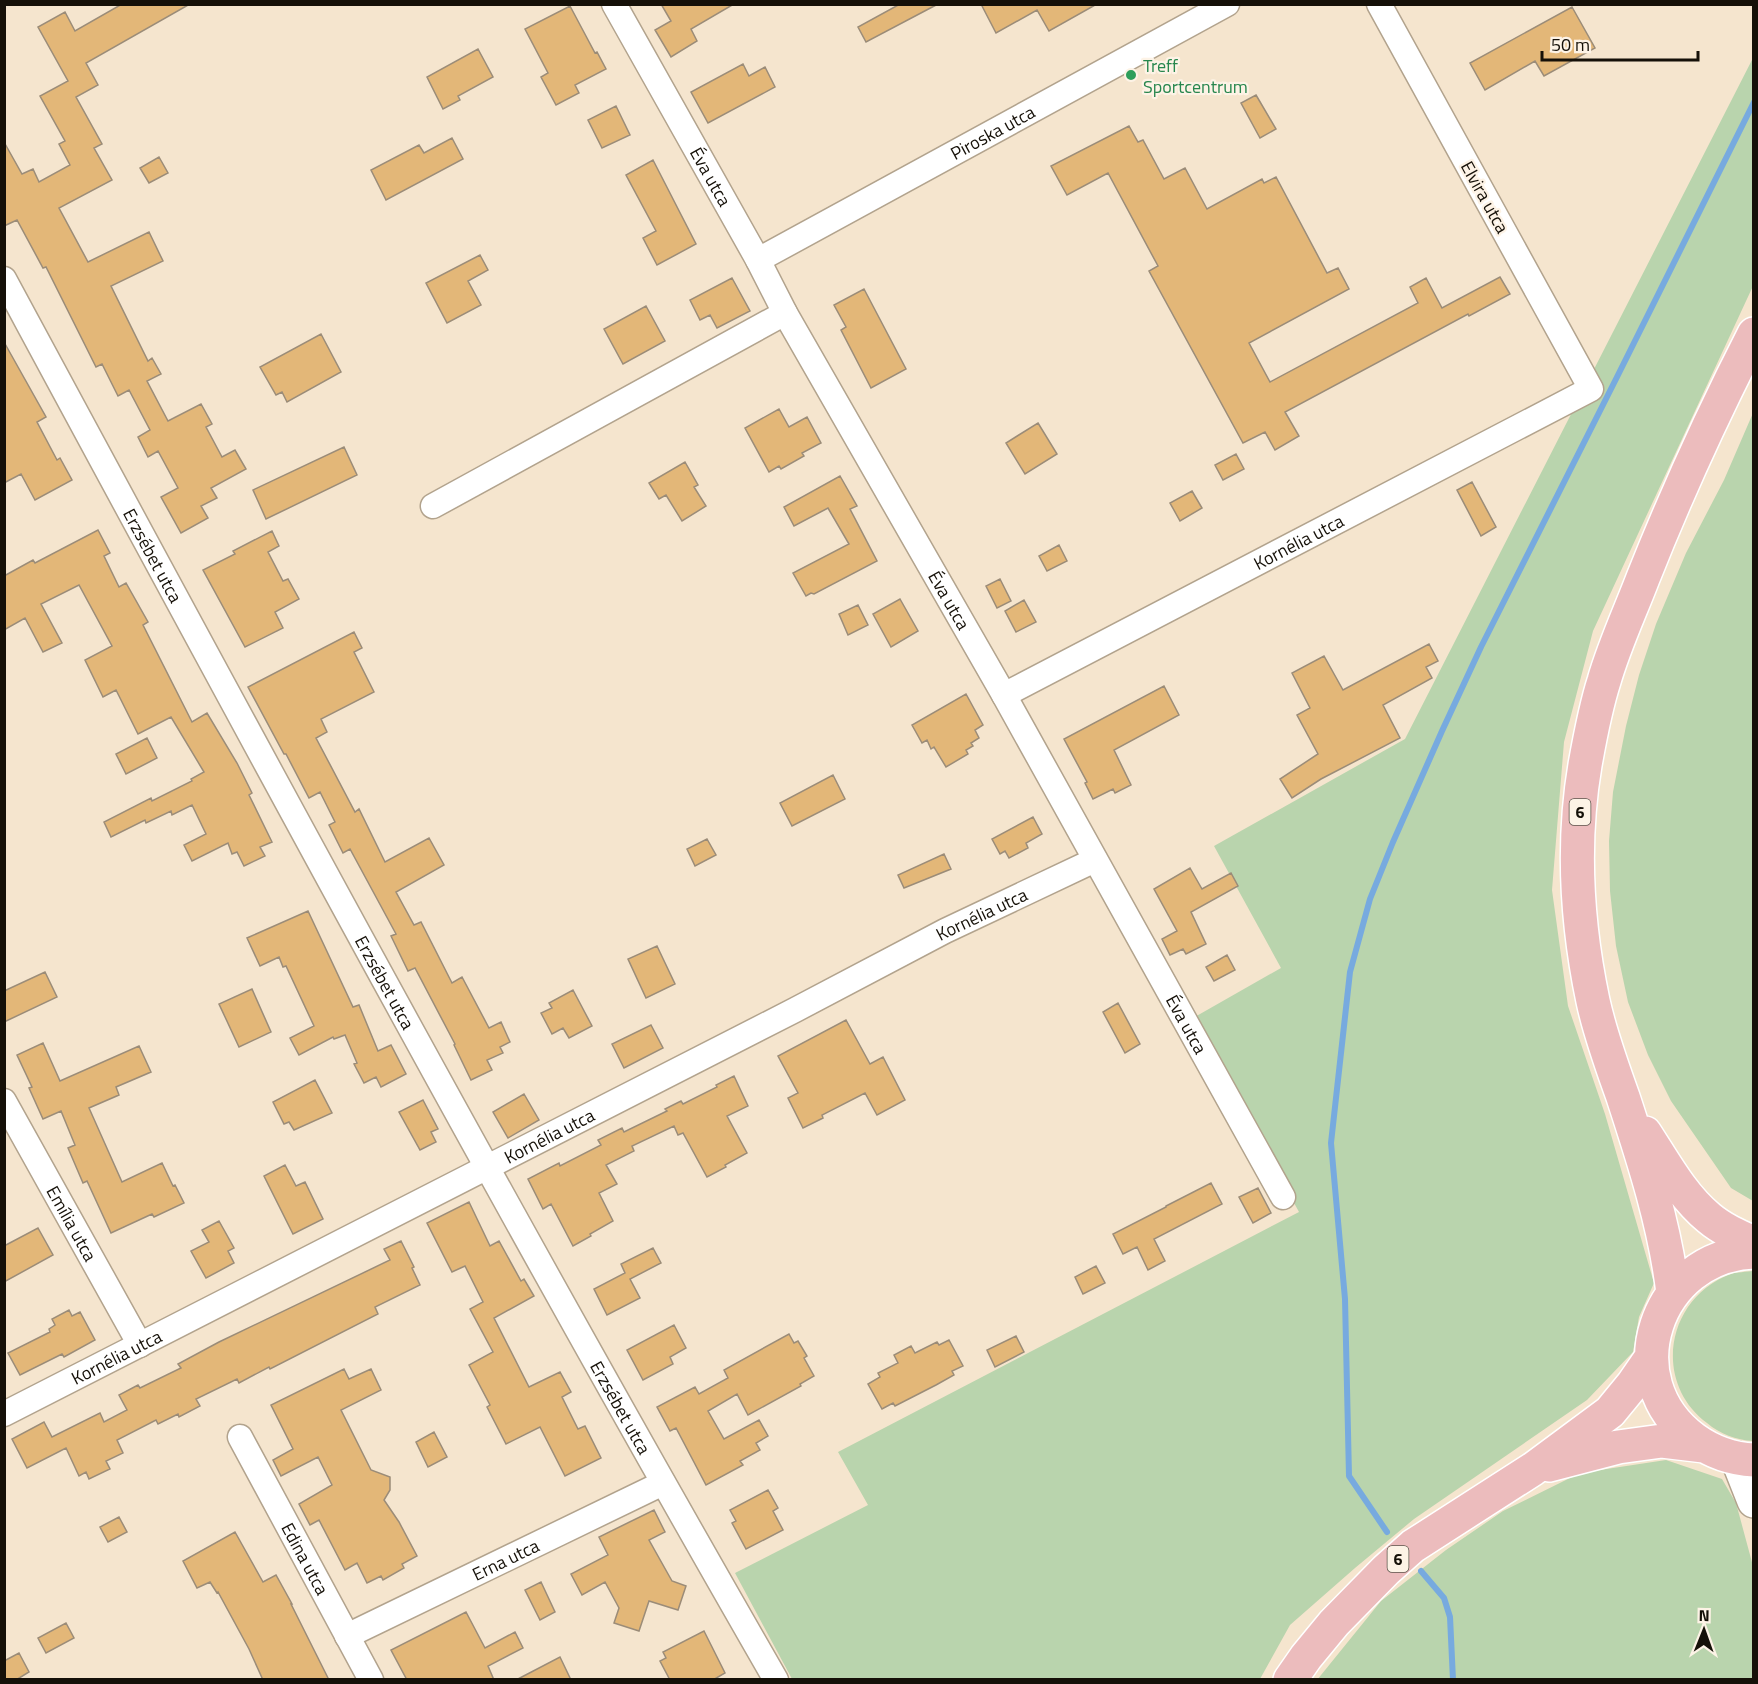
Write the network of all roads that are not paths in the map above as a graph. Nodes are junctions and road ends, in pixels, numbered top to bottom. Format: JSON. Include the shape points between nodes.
{"nodes":[{"id":1,"x":614,"y":4,"type":"edge"},
{"id":2,"x":1227,"y":4,"type":"edge"},
{"id":3,"x":1379,"y":4,"type":"edge"},
{"id":4,"x":758,"y":260,"type":"junction"},
{"id":5,"x":4,"y":279,"type":"edge"},
{"id":6,"x":785,"y":313,"type":"junction"},
{"id":7,"x":1754,"y":334,"type":"edge"},
{"id":8,"x":1592,"y":389,"type":"joint"},
{"id":9,"x":433,"y":506,"type":"dead end"},
{"id":10,"x":1004,"y":695,"type":"junction"},
{"id":11,"x":1095,"y":860,"type":"junction"},
{"id":12,"x":1623,"y":1099,"type":"junction"},
{"id":13,"x":4,"y":1101,"type":"edge"},
{"id":14,"x":487,"y":1167,"type":"junction"},
{"id":15,"x":1283,"y":1197,"type":"dead end"},
{"id":16,"x":1754,"y":1243,"type":"edge"},
{"id":17,"x":1754,"y":1252,"type":"edge"},
{"id":18,"x":1673,"y":1293,"type":"junction"},
{"id":19,"x":140,"y":1345,"type":"junction"},
{"id":20,"x":1651,"y":1358,"type":"junction"},
{"id":21,"x":4,"y":1414,"type":"edge"},
{"id":22,"x":240,"y":1437,"type":"dead end"},
{"id":23,"x":1704,"y":1446,"type":"junction"},
{"id":24,"x":1745,"y":1459,"type":"edge"},
{"id":25,"x":1533,"y":1469,"type":"junction"},
{"id":26,"x":663,"y":1483,"type":"junction"},
{"id":27,"x":1754,"y":1501,"type":"edge"},
{"id":28,"x":347,"y":1636,"type":"junction"},
{"id":29,"x":371,"y":1680,"type":"edge"},
{"id":30,"x":776,"y":1680,"type":"edge"},
{"id":31,"x":1290,"y":1680,"type":"edge"}],
"edges":[{"from":1,"to":4,"type":"street","name":"Éva utca"},
{"from":2,"to":4,"type":"street","name":"Piroska utca"},
{"from":3,"to":8,"type":"street","name":"Elvira utca"},
{"from":4,"to":6,"type":"street","name":"Éva utca"},
{"from":5,"to":14,"type":"street","name":"Erzsébet utca"},
{"from":6,"to":9,"type":"street"},
{"from":6,"to":10,"type":"street","name":"Éva utca"},
{"from":7,"to":12,"type":"main road","number":"6","via":[[1660,533],[1618,640],[1585,767],[1578,864],[1584,952],[1604,1042]]},
{"from":8,"to":10,"type":"street","name":"Kornélia utca"},
{"from":10,"to":11,"type":"street","name":"Éva utca"},
{"from":11,"to":14,"type":"street","name":"Kornélia utca","via":[[945,931]]},
{"from":11,"to":15,"type":"street","name":"Éva utca"},
{"from":12,"to":16,"type":"main road","number":"6","via":[[1694,1203],[1709,1219]]},
{"from":12,"to":18,"type":"main road","number":"6","via":[[1660,1220]]},
{"from":13,"to":19,"type":"street","name":"Emília utca"},
{"from":14,"to":19,"type":"street","name":"Kornélia utca"},
{"from":14,"to":26,"type":"street","name":"Erzsébet utca"},
{"from":17,"to":18,"type":"main road","number":"6","via":[[1703,1266]]},
{"from":18,"to":20,"type":"main road","number":"6","via":[[1654,1330]]},
{"from":19,"to":21,"type":"street","name":"Kornélia utca"},
{"from":20,"to":23,"type":"main road","number":"6","via":[[1655,1384],[1666,1409],[1682,1430]]},
{"from":20,"to":25,"type":"main road","number":"6","via":[[1610,1412]]},
{"from":22,"to":28,"type":"street","name":"Edina utca"},
{"from":23,"to":24,"type":"main road","number":"6"},
{"from":23,"to":25,"type":"main road","number":"6","via":[[1662,1441]]},
{"from":24,"to":27,"type":"street"},
{"from":25,"to":31,"type":"main road","number":"6","via":[[1413,1546],[1334,1623]]},
{"from":26,"to":28,"type":"street","name":"Erna utca"},
{"from":26,"to":30,"type":"street","name":"Erzsébet utca"},
{"from":28,"to":29,"type":"street","name":"Edina utca"}]}
